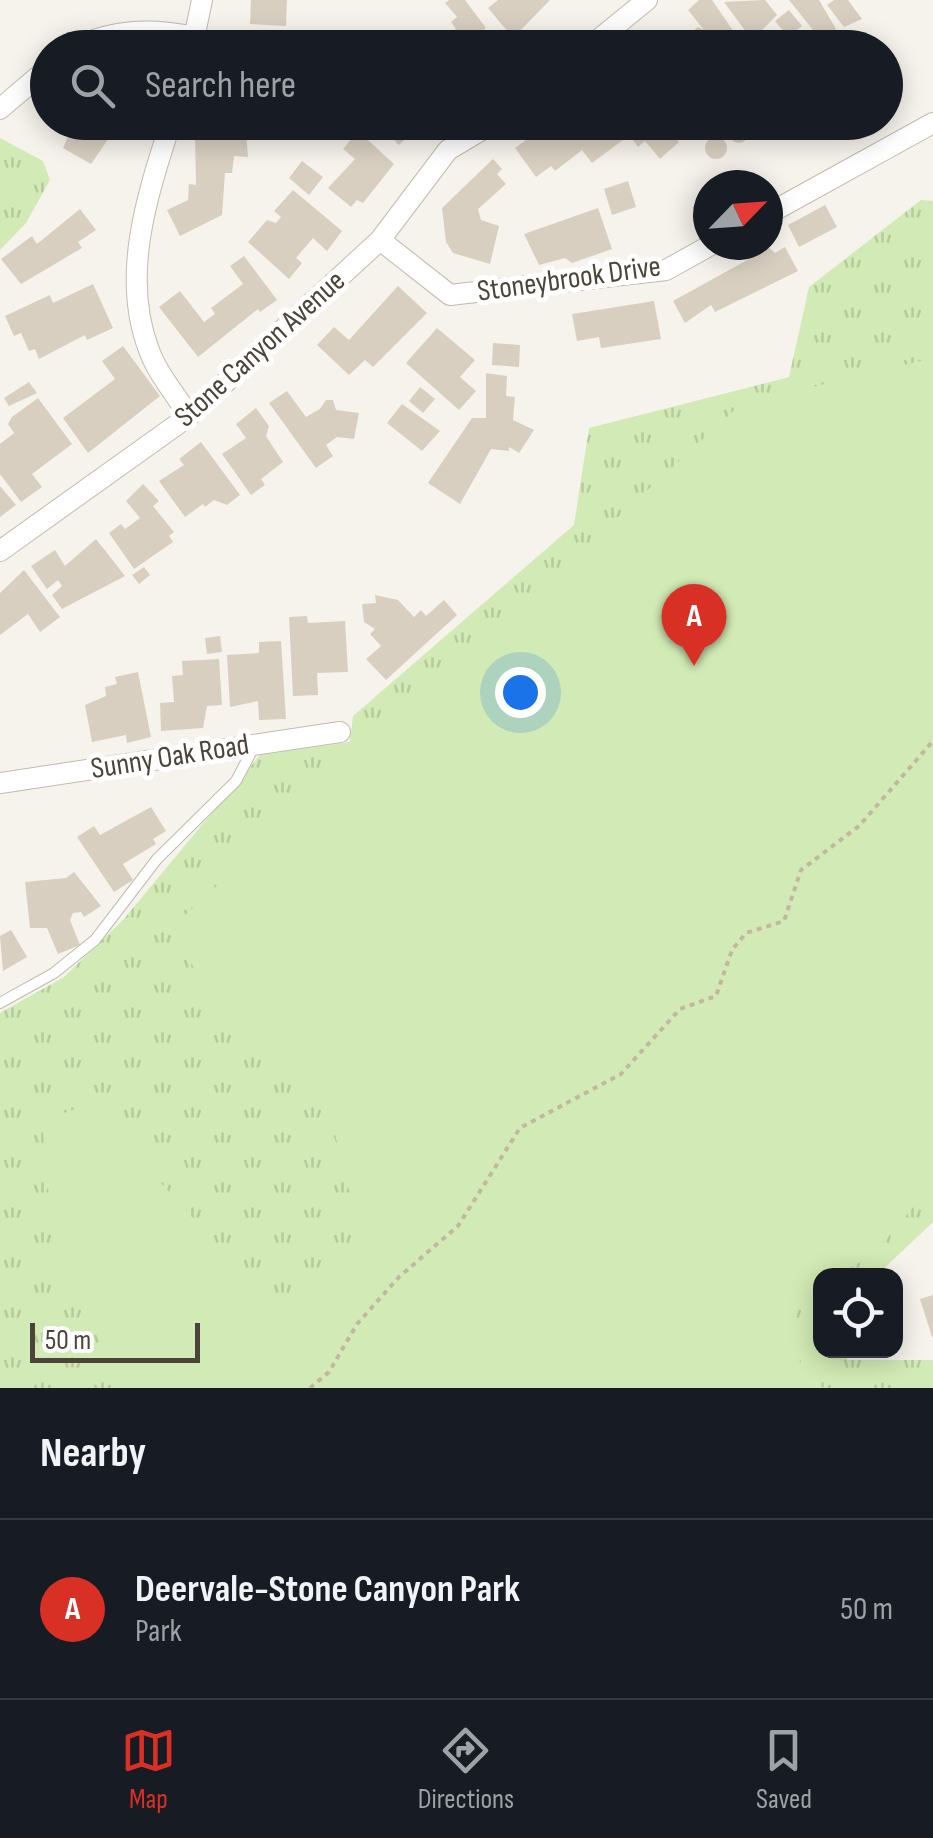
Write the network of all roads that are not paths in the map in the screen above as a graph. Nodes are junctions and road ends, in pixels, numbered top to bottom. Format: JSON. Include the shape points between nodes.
{"nodes":[{"id":1,"x":202,"y":0,"type":"edge"},
{"id":2,"x":647,"y":0,"type":"edge"},
{"id":3,"x":196,"y":30,"type":"edge"},
{"id":4,"x":610,"y":30,"type":"edge"},
{"id":5,"x":30,"y":83,"type":"edge"},
{"id":6,"x":0,"y":109,"type":"edge"},
{"id":7,"x":933,"y":123,"type":"edge"},
{"id":8,"x":166,"y":140,"type":"edge"},
{"id":9,"x":465,"y":140,"type":"edge"},
{"id":10,"x":902,"y":140,"type":"edge"},
{"id":11,"x":903,"y":140,"type":"edge"},
{"id":12,"x":783,"y":206,"type":"edge"},
{"id":13,"x":380,"y":240,"type":"junction"},
{"id":14,"x":693,"y":255,"type":"edge"},
{"id":15,"x":188,"y":416,"type":"junction"},
{"id":16,"x":0,"y":551,"type":"edge"},
{"id":17,"x":340,"y":732,"type":"dead end"},
{"id":18,"x":256,"y":744,"type":"junction"},
{"id":19,"x":0,"y":783,"type":"edge"},
{"id":20,"x":0,"y":1003,"type":"edge"}],
"edges":[{"from":1,"to":3,"type":"street"},
{"from":2,"to":4,"type":"street"},
{"from":5,"to":6,"type":"street"},
{"from":7,"to":11,"type":"street"},
{"from":8,"to":15,"type":"street","via":[[139,227],[138,289],[148,349]]},
{"from":9,"to":13,"type":"street","name":"Stone Canyon Avenue","via":[[448,150]]},
{"from":10,"to":12,"type":"street"},
{"from":13,"to":14,"type":"street","name":"Stoneybrook Drive","via":[[450,295],[666,270]]},
{"from":13,"to":15,"type":"street","name":"Stone Canyon Avenue"},
{"from":15,"to":16,"type":"street","name":"Stone Canyon Avenue"},
{"from":17,"to":18,"type":"street","name":"Sunny Oak Road"},
{"from":18,"to":19,"type":"street","name":"Sunny Oak Road"},
{"from":18,"to":20,"type":"lane","via":[[236,781],[157,859],[95,940]]}]}
